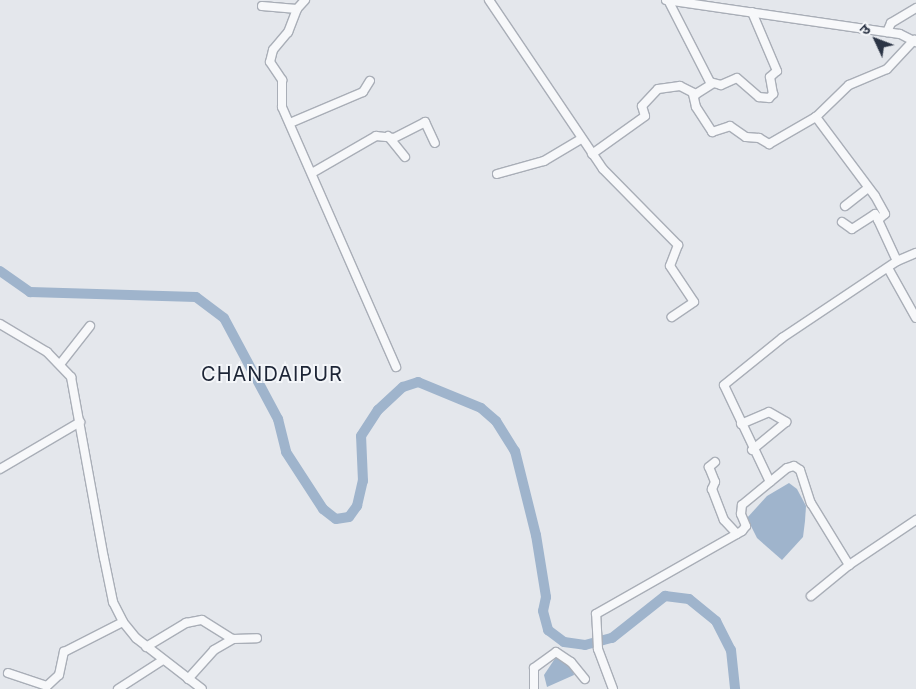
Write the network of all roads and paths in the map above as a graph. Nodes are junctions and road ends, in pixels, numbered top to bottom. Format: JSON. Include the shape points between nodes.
{"nodes":[{"id":1,"x":305,"y":0,"type":"edge"},
{"id":2,"x":489,"y":0,"type":"edge"},
{"id":3,"x":667,"y":0,"type":"edge"},
{"id":4,"x":694,"y":2,"type":"edge"},
{"id":5,"x":262,"y":6,"type":"dead end"},
{"id":6,"x":297,"y":8,"type":"junction"},
{"id":7,"x":916,"y":8,"type":"edge"},
{"id":8,"x":752,"y":12,"type":"junction"},
{"id":9,"x":887,"y":30,"type":"junction"},
{"id":10,"x":915,"y":41,"type":"edge"},
{"id":11,"x":370,"y":81,"type":"dead end"},
{"id":12,"x":712,"y":84,"type":"junction"},
{"id":13,"x":693,"y":94,"type":"junction"},
{"id":14,"x":816,"y":117,"type":"junction"},
{"id":15,"x":290,"y":123,"type":"junction"},
{"id":16,"x":388,"y":136,"type":"junction"},
{"id":17,"x":581,"y":138,"type":"junction"},
{"id":18,"x":435,"y":143,"type":"dead end"},
{"id":19,"x":592,"y":154,"type":"junction"},
{"id":20,"x":404,"y":157,"type":"dead end"},
{"id":21,"x":312,"y":173,"type":"junction"},
{"id":22,"x":497,"y":174,"type":"dead end"},
{"id":23,"x":868,"y":188,"type":"junction"},
{"id":24,"x":845,"y":206,"type":"dead end"},
{"id":25,"x":878,"y":220,"type":"junction"},
{"id":26,"x":842,"y":222,"type":"dead end"},
{"id":27,"x":916,"y":253,"type":"edge"},
{"id":28,"x":897,"y":261,"type":"junction"},
{"id":29,"x":888,"y":268,"type":"junction"},
{"id":30,"x":672,"y":317,"type":"dead end"},
{"id":31,"x":916,"y":318,"type":"edge"},
{"id":32,"x":0,"y":324,"type":"edge"},
{"id":33,"x":90,"y":326,"type":"dead end"},
{"id":34,"x":61,"y":363,"type":"junction"},
{"id":35,"x":396,"y":367,"type":"dead end"},
{"id":36,"x":80,"y":422,"type":"junction"},
{"id":37,"x":741,"y":424,"type":"junction"},
{"id":38,"x":752,"y":450,"type":"junction"},
{"id":39,"x":715,"y":462,"type":"dead end"},
{"id":40,"x":0,"y":469,"type":"edge"},
{"id":41,"x":770,"y":482,"type":"junction"},
{"id":42,"x":916,"y":520,"type":"edge"},
{"id":43,"x":737,"y":534,"type":"junction"},
{"id":44,"x":849,"y":565,"type":"junction"},
{"id":45,"x":811,"y":596,"type":"dead end"},
{"id":46,"x":123,"y":622,"type":"junction"},
{"id":47,"x":257,"y":638,"type":"dead end"},
{"id":48,"x":233,"y":639,"type":"junction"},
{"id":49,"x":146,"y":647,"type":"junction"},
{"id":50,"x":163,"y":660,"type":"junction"},
{"id":51,"x":8,"y":673,"type":"dead end"},
{"id":52,"x":188,"y":679,"type":"junction"},
{"id":53,"x":584,"y":679,"type":"dead end"},
{"id":54,"x":118,"y":689,"type":"edge"},
{"id":55,"x":202,"y":689,"type":"edge"},
{"id":56,"x":534,"y":689,"type":"edge"},
{"id":57,"x":613,"y":689,"type":"edge"}],
"edges":[{"from":1,"to":6,"type":"street"},
{"from":2,"to":17,"type":"street"},
{"from":3,"to":4,"type":"street"},
{"from":3,"to":12,"type":"street"},
{"from":4,"to":8,"type":"street"},
{"from":5,"to":6,"type":"street"},
{"from":6,"to":15,"type":"street","via":[[291,28],[270,58],[282,80],[280,100]]},
{"from":7,"to":9,"type":"street"},
{"from":8,"to":9,"type":"street"},
{"from":8,"to":12,"type":"street","via":[[777,71],[770,77],[773,96],[760,98],[737,78]]},
{"from":9,"to":10,"type":"street"},
{"from":10,"to":14,"type":"street","via":[[886,69],[849,85]]},
{"from":11,"to":15,"type":"street","via":[[363,92]]},
{"from":12,"to":13,"type":"street"},
{"from":13,"to":14,"type":"street","via":[[696,107],[712,132],[730,126],[746,137],[757,137],[769,144]]},
{"from":13,"to":19,"type":"street","via":[[680,86],[658,89],[642,106],[645,116]]},
{"from":14,"to":23,"type":"street"},
{"from":15,"to":21,"type":"street"},
{"from":16,"to":18,"type":"street","via":[[394,138],[426,122]]},
{"from":16,"to":20,"type":"street"},
{"from":16,"to":21,"type":"street","via":[[376,136]]},
{"from":17,"to":19,"type":"street"},
{"from":17,"to":22,"type":"street","via":[[544,161]]},
{"from":19,"to":30,"type":"street","via":[[618,187],[678,245],[670,266],[694,302]]},
{"from":21,"to":35,"type":"street"},
{"from":23,"to":24,"type":"street"},
{"from":23,"to":25,"type":"street","via":[[884,214]]},
{"from":25,"to":26,"type":"street","via":[[875,214],[855,229]]},
{"from":25,"to":28,"type":"street"},
{"from":27,"to":28,"type":"street"},
{"from":28,"to":29,"type":"street"},
{"from":29,"to":31,"type":"street"},
{"from":29,"to":37,"type":"street","via":[[782,338],[726,382],[724,391]]},
{"from":32,"to":34,"type":"street"},
{"from":33,"to":34,"type":"street"},
{"from":34,"to":36,"type":"street","via":[[71,377]]},
{"from":36,"to":40,"type":"street"},
{"from":36,"to":46,"type":"street","via":[[111,594]]},
{"from":37,"to":38,"type":"street"},
{"from":37,"to":38,"type":"street","via":[[769,412],[786,422]]},
{"from":38,"to":41,"type":"street"},
{"from":39,"to":43,"type":"street","via":[[709,467],[715,482],[712,489],[724,520]]},
{"from":41,"to":43,"type":"street","via":[[742,505],[741,514],[746,526]]},
{"from":41,"to":44,"type":"street","via":[[791,466],[800,470],[811,503]]},
{"from":42,"to":44,"type":"street"},
{"from":43,"to":57,"type":"street","via":[[600,611],[594,621],[598,649]]},
{"from":44,"to":45,"type":"street"},
{"from":46,"to":49,"type":"street"},
{"from":46,"to":51,"type":"street","via":[[64,652],[59,674],[47,686]]},
{"from":47,"to":48,"type":"street"},
{"from":48,"to":49,"type":"street","via":[[202,620],[186,623]]},
{"from":48,"to":52,"type":"street","via":[[214,650]]},
{"from":49,"to":50,"type":"street"},
{"from":50,"to":52,"type":"street"},
{"from":50,"to":54,"type":"street"},
{"from":52,"to":55,"type":"street"},
{"from":53,"to":56,"type":"street","via":[[571,662],[556,652],[534,668]]}]}
